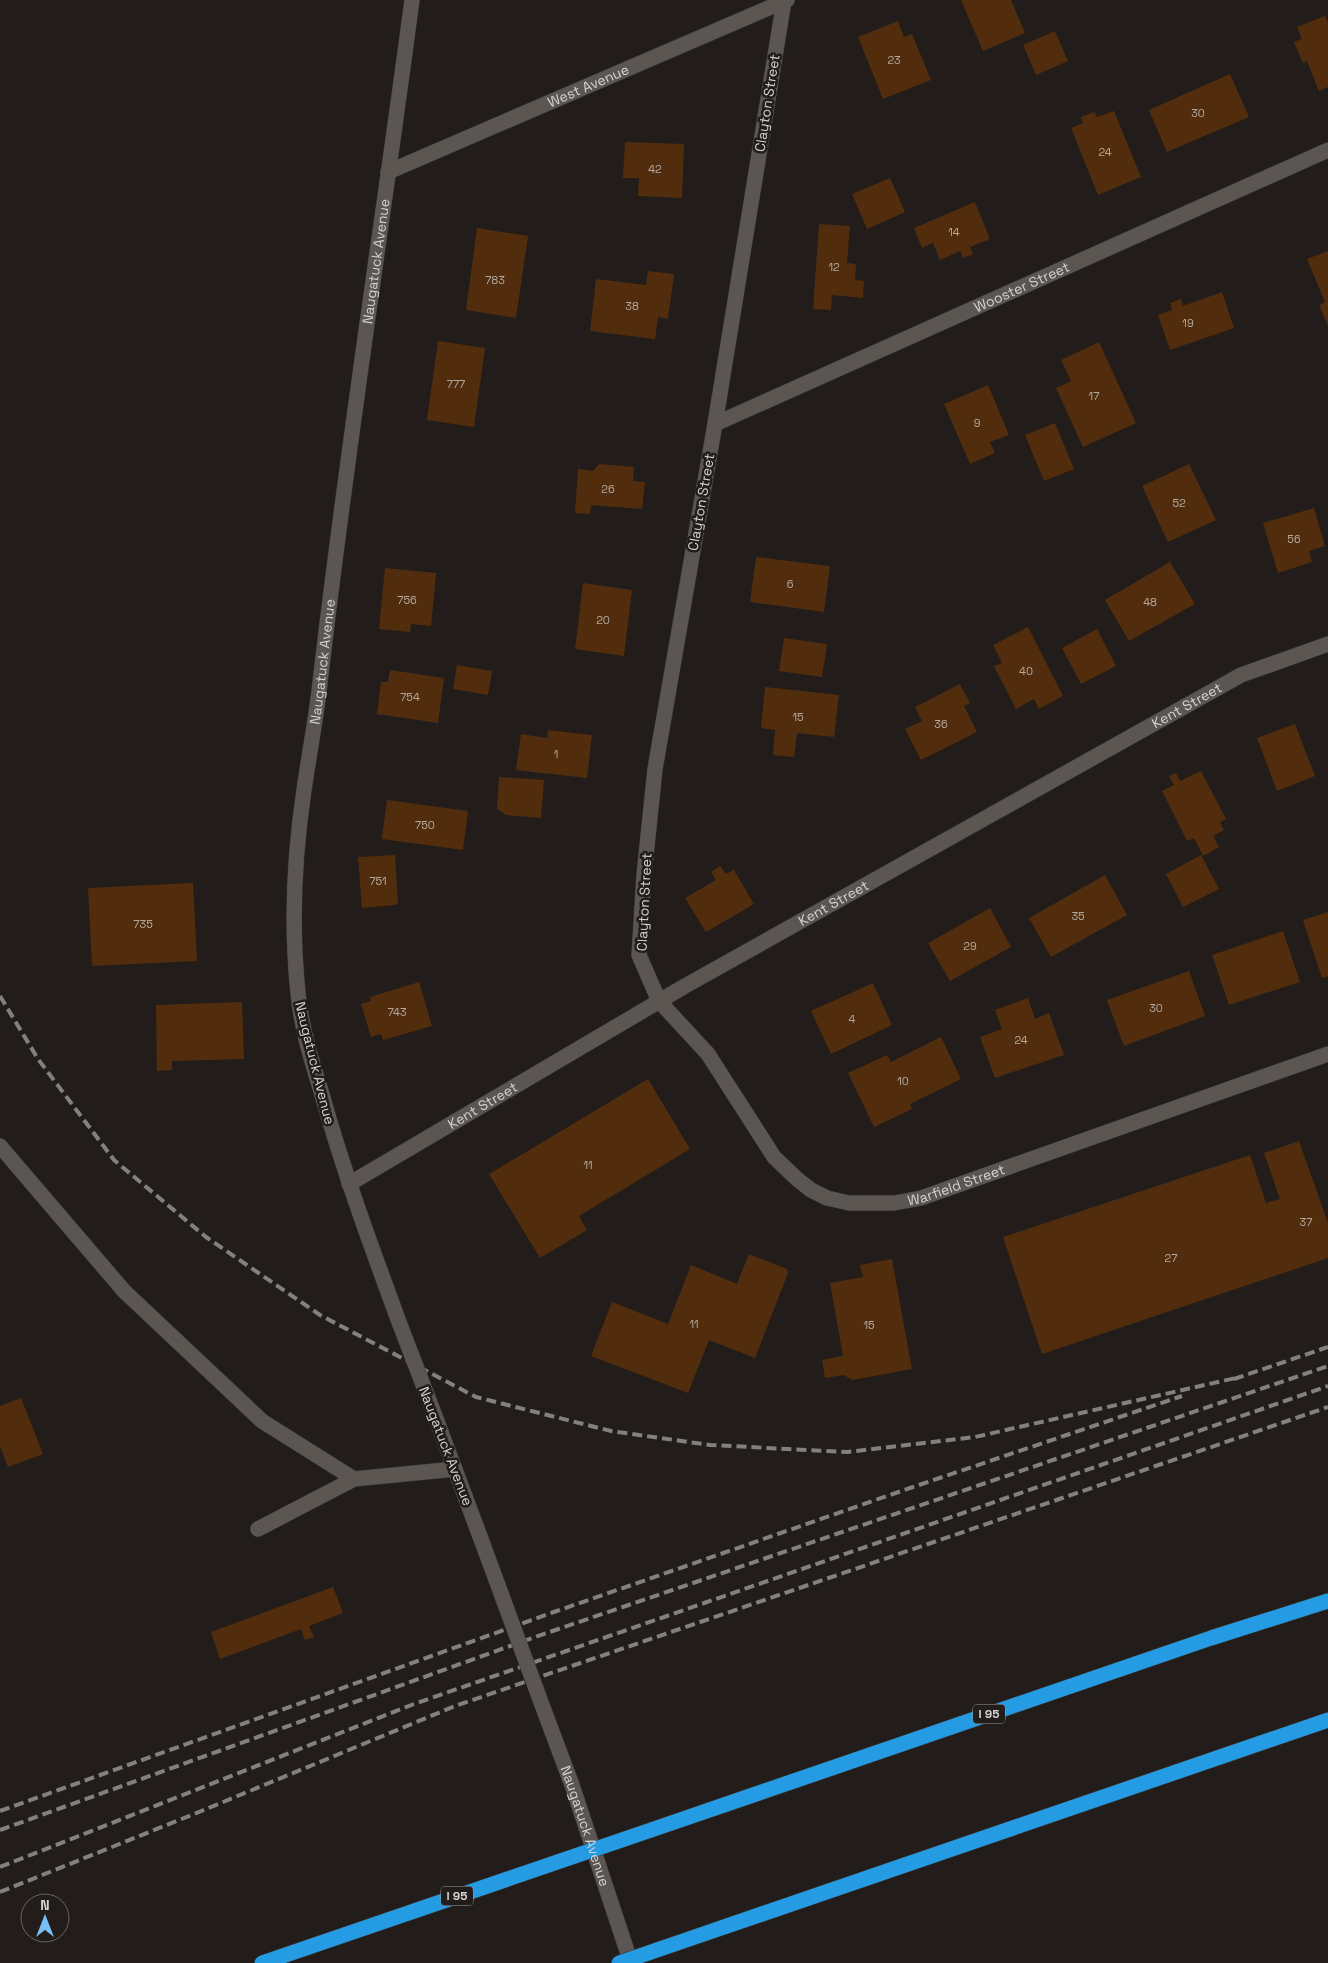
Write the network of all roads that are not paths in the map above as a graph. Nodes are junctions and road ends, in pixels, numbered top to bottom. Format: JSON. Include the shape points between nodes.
{"nodes":[{"id":1,"x":412,"y":0,"type":"edge"},
{"id":2,"x":785,"y":1,"type":"edge"},
{"id":3,"x":1328,"y":150,"type":"edge"},
{"id":4,"x":388,"y":172,"type":"junction"},
{"id":5,"x":715,"y":424,"type":"junction"},
{"id":6,"x":1328,"y":644,"type":"edge"},
{"id":7,"x":659,"y":1001,"type":"junction"},
{"id":8,"x":1328,"y":1054,"type":"edge"},
{"id":9,"x":0,"y":1146,"type":"edge"},
{"id":10,"x":349,"y":1184,"type":"junction"},
{"id":11,"x":455,"y":1469,"type":"junction"},
{"id":12,"x":354,"y":1479,"type":"junction"},
{"id":13,"x":258,"y":1529,"type":"dead end"},
{"id":14,"x":1328,"y":1601,"type":"edge"},
{"id":15,"x":1328,"y":1720,"type":"edge"},
{"id":16,"x":262,"y":1963,"type":"edge"},
{"id":17,"x":619,"y":1963,"type":"edge"},
{"id":18,"x":631,"y":1963,"type":"edge"}],
"edges":[{"from":1,"to":4,"type":"street","name":"Naugatuck Avenue"},
{"from":2,"to":4,"type":"street","name":"West Avenue"},
{"from":2,"to":5,"type":"street","name":"Clayton Street"},
{"from":3,"to":5,"type":"street","name":"Wooster Street"},
{"from":4,"to":10,"type":"street","name":"Naugatuck Avenue","via":[[294,877],[298,995],[310,1052]]},
{"from":5,"to":7,"type":"street","name":"Clayton Street","via":[[654,769],[639,955]]},
{"from":6,"to":7,"type":"street","name":"Kent Street","via":[[1240,675]]},
{"from":7,"to":8,"type":"street","name":"Warfield Street","via":[[708,1054],[774,1157],[811,1190],[849,1203],[894,1203],[921,1198]]},
{"from":7,"to":10,"type":"street","name":"Kent Street"},
{"from":9,"to":12,"type":"street","via":[[124,1291],[262,1422]]},
{"from":10,"to":11,"type":"street","name":"Naugatuck Avenue","bridge":true},
{"from":11,"to":12,"type":"street"},
{"from":11,"to":18,"type":"street","name":"Naugatuck Avenue","bridge":true,"via":[[572,1785]]},
{"from":12,"to":13,"type":"street"},
{"from":14,"to":16,"type":"highway","number":"I 95","bridge":true,"via":[[1201,1641]]},
{"from":15,"to":17,"type":"highway","bridge":true}]}
